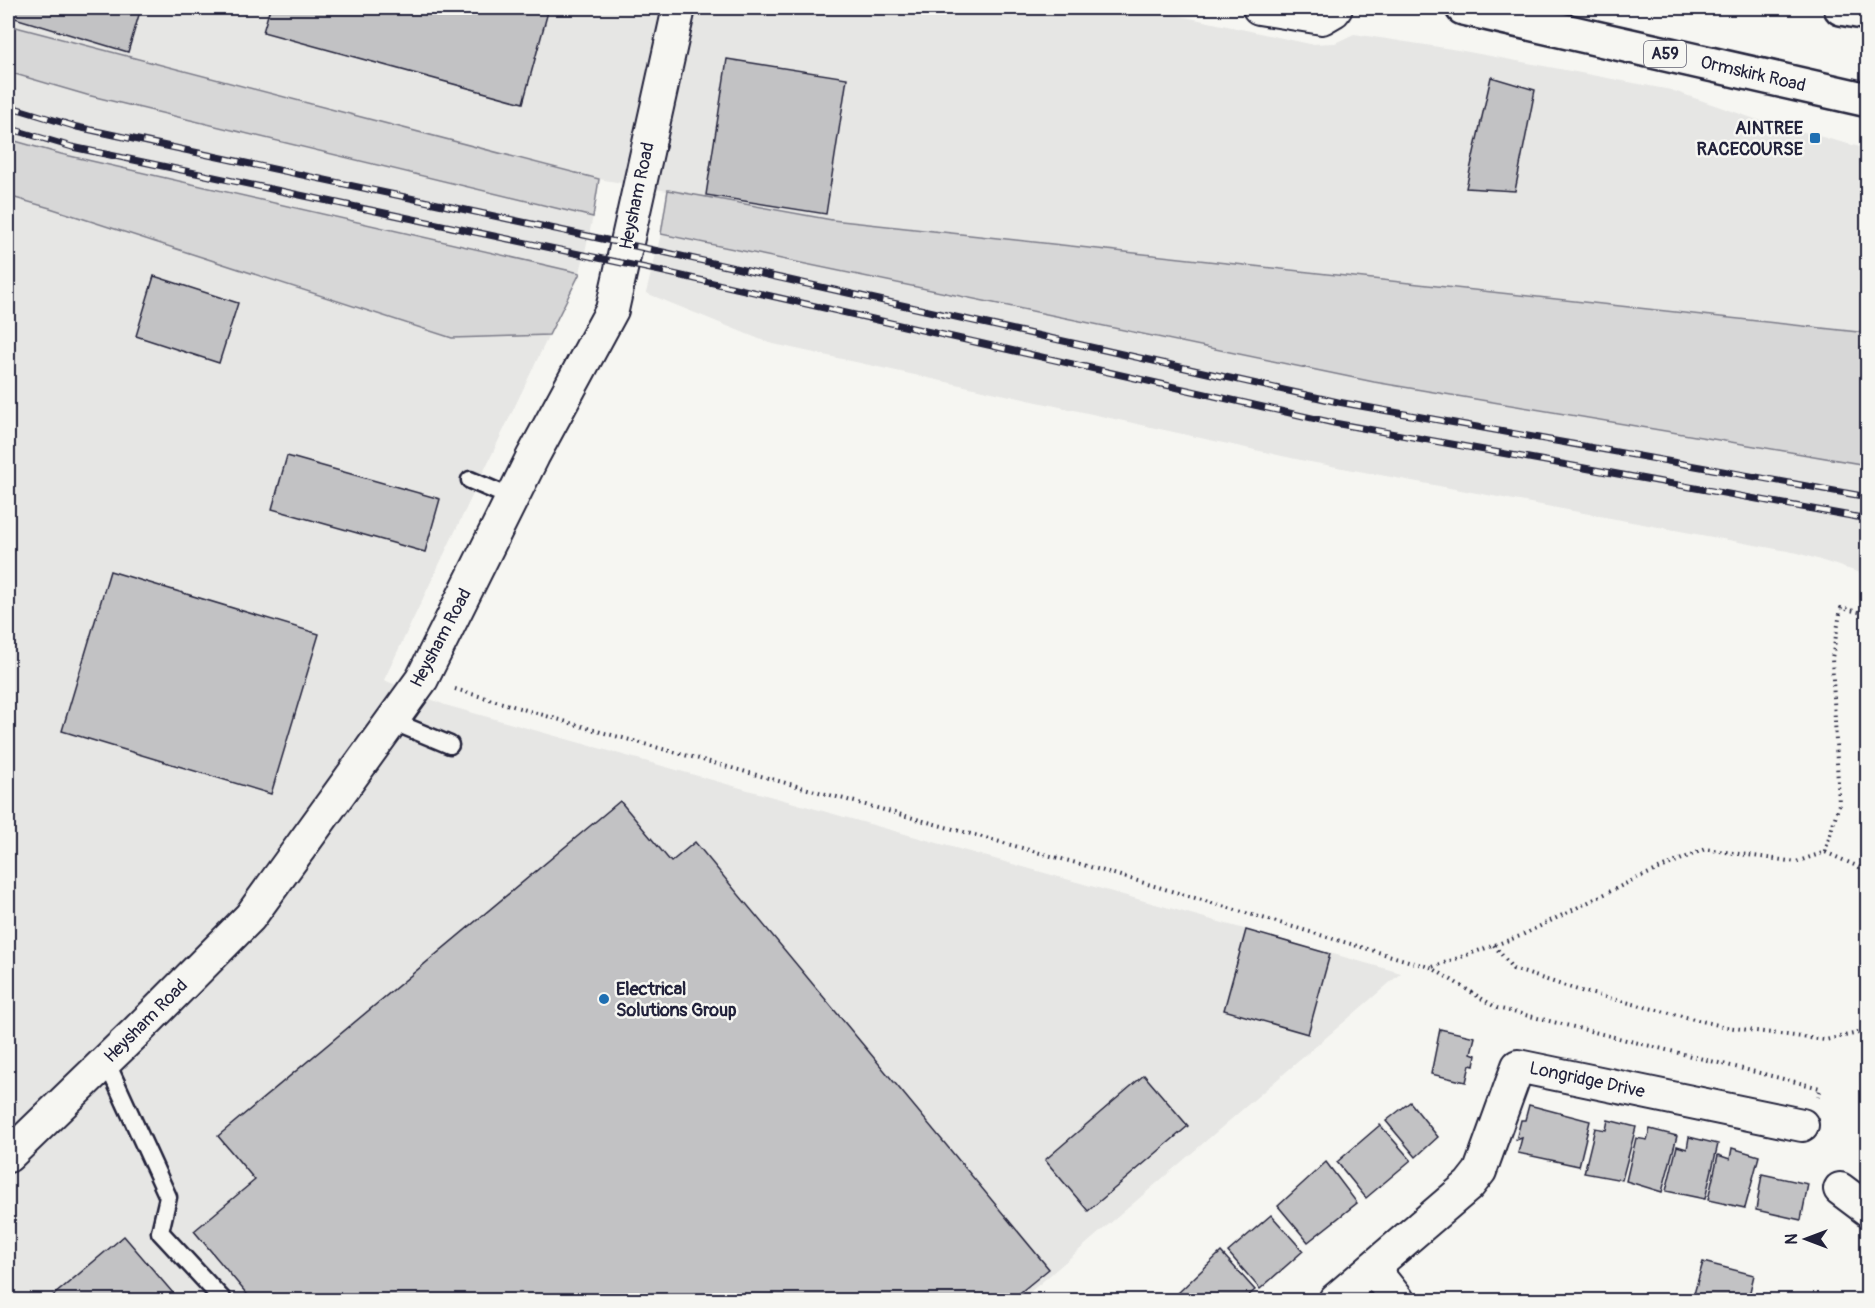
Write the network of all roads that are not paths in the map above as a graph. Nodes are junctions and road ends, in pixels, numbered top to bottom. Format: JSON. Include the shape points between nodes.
{"nodes":[{"id":1,"x":679,"y":8,"type":"edge"},
{"id":2,"x":1259,"y":8,"type":"edge"},
{"id":3,"x":1336,"y":8,"type":"edge"},
{"id":4,"x":1463,"y":8,"type":"edge"},
{"id":5,"x":1841,"y":8,"type":"edge"},
{"id":6,"x":1868,"y":14,"type":"edge"},
{"id":7,"x":1868,"y":100,"type":"edge"},
{"id":8,"x":470,"y":480,"type":"dead end"},
{"id":9,"x":512,"y":498,"type":"junction"},
{"id":10,"x":392,"y":721,"type":"junction"},
{"id":11,"x":450,"y":745,"type":"dead end"},
{"id":12,"x":106,"y":1061,"type":"junction"},
{"id":13,"x":1802,"y":1125,"type":"dead end"},
{"id":14,"x":8,"y":1156,"type":"edge"},
{"id":15,"x":1840,"y":1189,"type":"dead end"},
{"id":16,"x":1868,"y":1210,"type":"edge"},
{"id":17,"x":1373,"y":1269,"type":"junction"},
{"id":18,"x":223,"y":1300,"type":"edge"},
{"id":19,"x":1335,"y":1300,"type":"edge"},
{"id":20,"x":1398,"y":1300,"type":"edge"}],
"edges":[{"from":1,"to":9,"type":"street","name":"Heysham Road","via":[[612,310]]},
{"from":2,"to":3,"type":"street","via":[[1322,18]]},
{"from":4,"to":7,"type":"highway","name":"Ormskirk Road","number":"A59"},
{"from":5,"to":6,"type":"highway"},
{"from":8,"to":9,"type":"lane"},
{"from":9,"to":10,"type":"street","name":"Heysham Road","via":[[423,680]]},
{"from":10,"to":11,"type":"lane"},
{"from":10,"to":12,"type":"street","name":"Heysham Road","via":[[250,917]]},
{"from":12,"to":14,"type":"street","name":"Heysham Road"},
{"from":12,"to":18,"type":"lane","via":[[168,1197],[160,1232]]},
{"from":13,"to":17,"type":"street","name":"Longridge Drive","via":[[1518,1066],[1480,1171]]},
{"from":15,"to":16,"type":"street"},
{"from":17,"to":19,"type":"street","name":"Longridge Drive"},
{"from":17,"to":20,"type":"street"}]}
